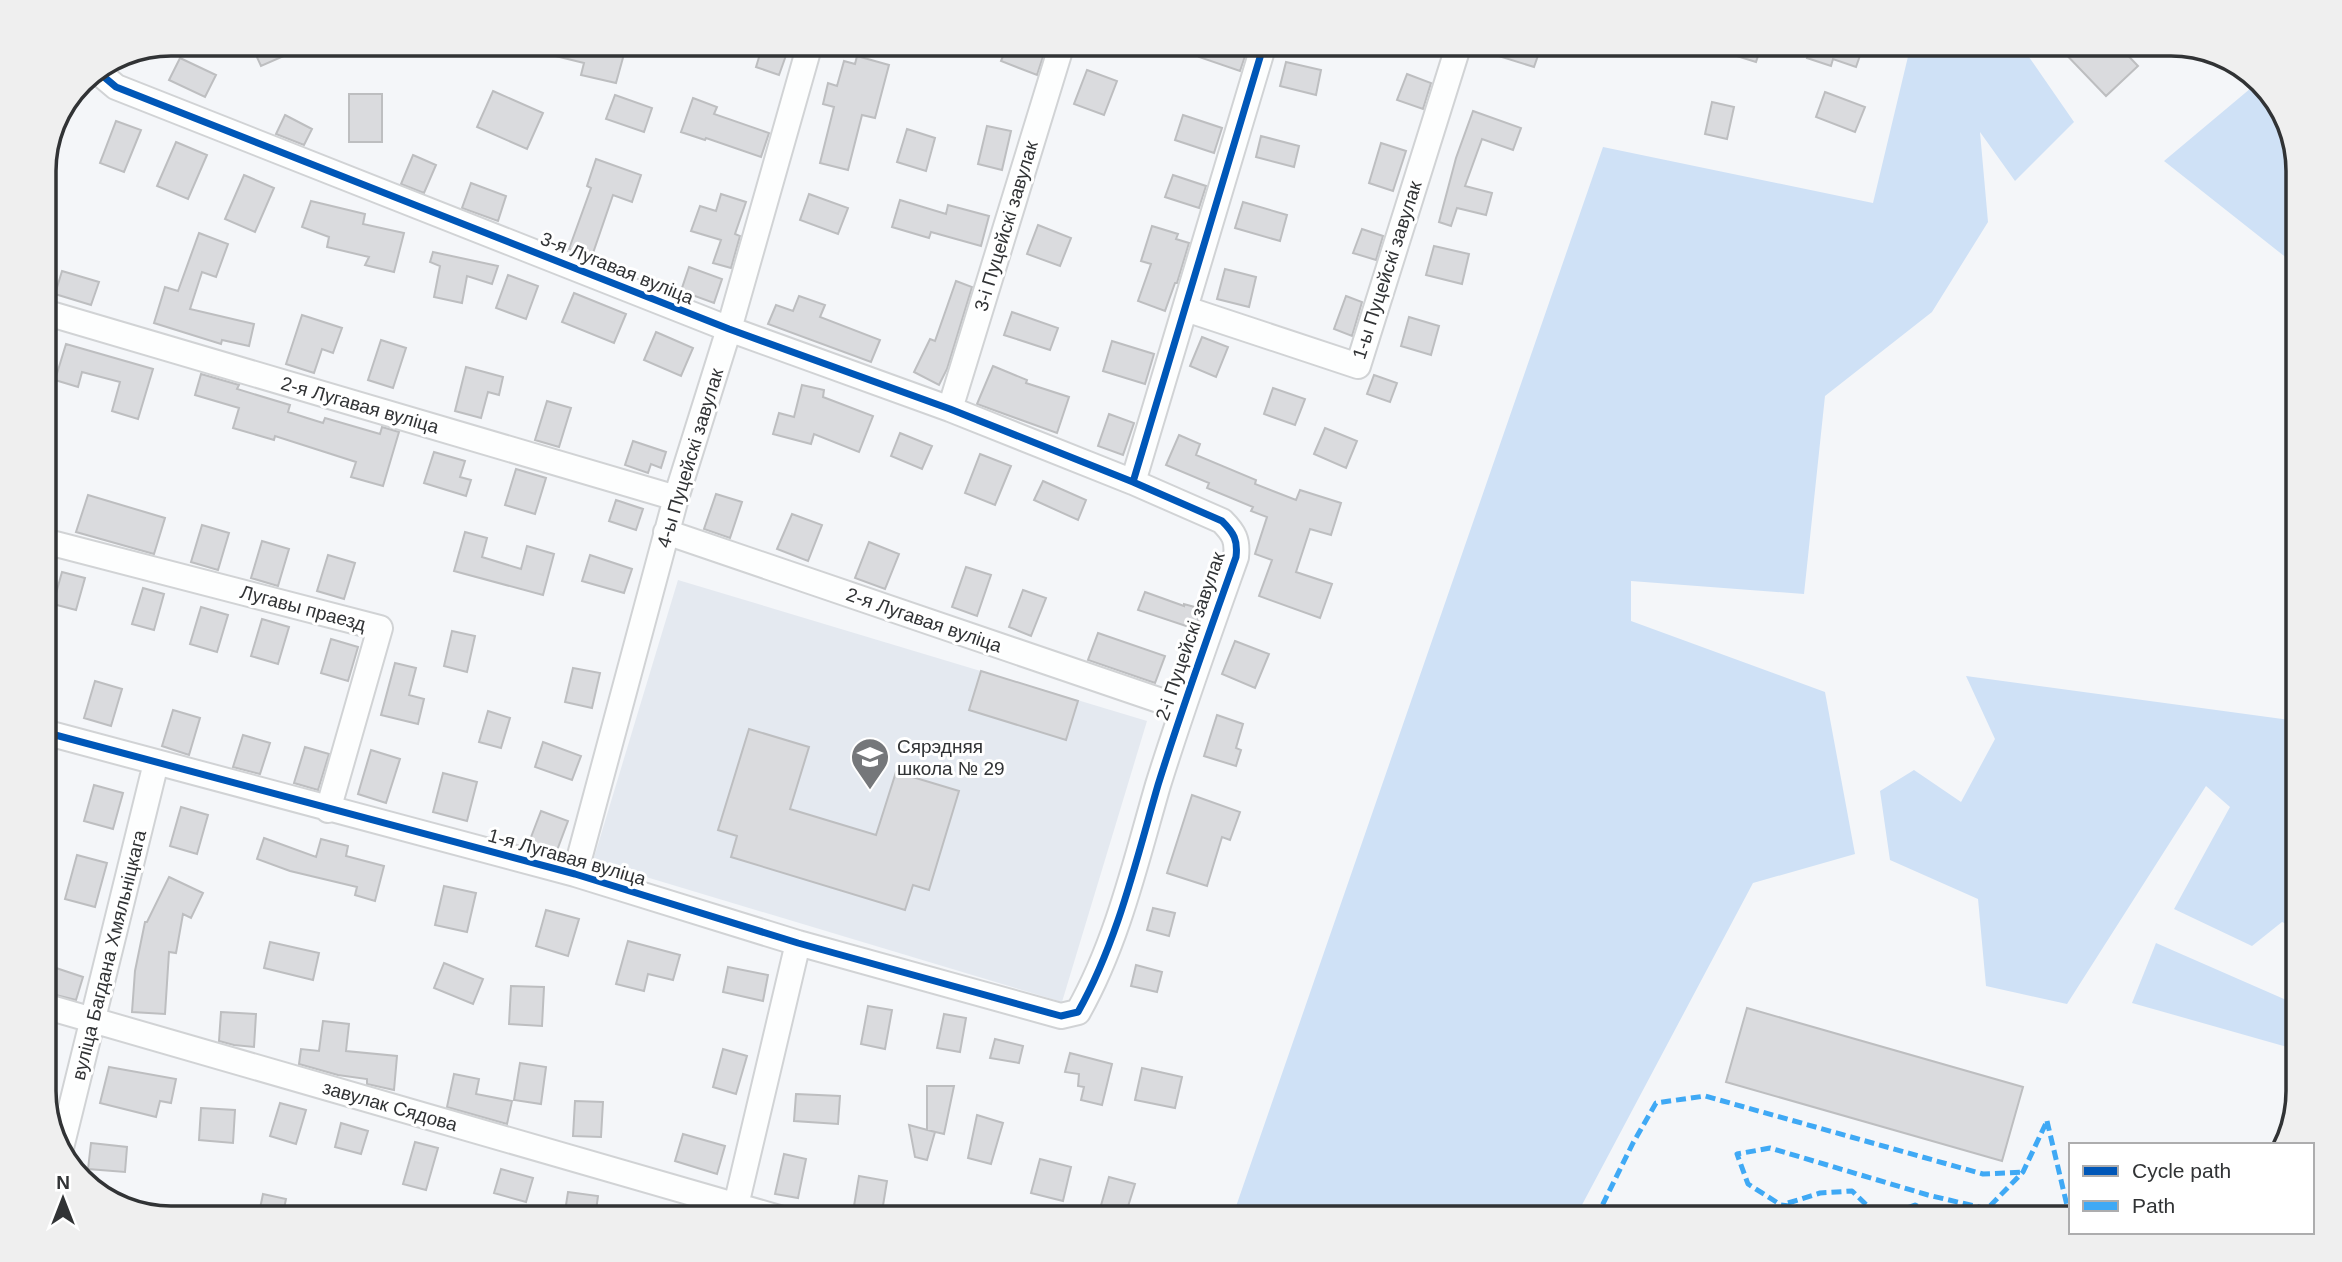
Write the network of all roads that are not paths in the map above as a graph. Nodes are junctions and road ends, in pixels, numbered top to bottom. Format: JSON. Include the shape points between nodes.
{"nodes":[{"id":1,"x":807,"y":56,"type":"edge"},
{"id":2,"x":1058,"y":56,"type":"edge"},
{"id":3,"x":1260,"y":56,"type":"edge"},
{"id":4,"x":1455,"y":56,"type":"edge"},
{"id":5,"x":105,"y":77,"type":"edge"},
{"id":6,"x":1186,"y":309,"type":"junction"},
{"id":7,"x":56,"y":316,"type":"edge"},
{"id":8,"x":729,"y":329,"type":"junction"},
{"id":9,"x":950,"y":409,"type":"junction"},
{"id":10,"x":1133,"y":482,"type":"junction"},
{"id":11,"x":676,"y":498,"type":"junction"},
{"id":12,"x":666,"y":533,"type":"junction"},
{"id":13,"x":56,"y":544,"type":"edge"},
{"id":14,"x":1182,"y":708,"type":"junction"},
{"id":15,"x":56,"y":735,"type":"edge"},
{"id":16,"x":156,"y":763,"type":"junction"},
{"id":17,"x":328,"y":810,"type":"junction"},
{"id":18,"x":575,"y":874,"type":"junction"},
{"id":19,"x":798,"y":943,"type":"junction"},
{"id":20,"x":56,"y":1009,"type":"edge"},
{"id":21,"x":1078,"y":1012,"type":"joint"},
{"id":22,"x":93,"y":1020,"type":"junction"},
{"id":23,"x":65,"y":1134,"type":"edge"},
{"id":24,"x":714,"y":1206,"type":"edge"},
{"id":25,"x":735,"y":1206,"type":"edge"}],
"edges":[{"from":1,"to":8,"type":"street","name":"4-ы Пуцейскі завулак"},
{"from":2,"to":9,"type":"street","name":"3-і Пуцейскі завулак"},
{"from":3,"to":6,"type":"street"},
{"from":4,"to":6,"type":"street","name":"1-ы Пуцейскі завулак","via":[[1358,366]]},
{"from":5,"to":8,"type":"street","name":"3-я Лугавая вуліца","via":[[116,87]]},
{"from":6,"to":10,"type":"street"},
{"from":7,"to":11,"type":"street","name":"2-я Лугавая вуліца"},
{"from":8,"to":9,"type":"street","name":"3-я Лугавая вуліца"},
{"from":8,"to":11,"type":"street","name":"4-ы Пуцейскі завулак"},
{"from":9,"to":10,"type":"street","name":"3-я Лугавая вуліца"},
{"from":10,"to":14,"type":"street","name":"2-і Пуцейскі завулак","via":[[1222,521],[1237,543]]},
{"from":11,"to":12,"type":"street","name":"4-ы Пуцейскі завулак"},
{"from":12,"to":14,"type":"street","name":"2-я Лугавая вуліца"},
{"from":12,"to":18,"type":"street","name":"4-ы Пуцейскі завулак"},
{"from":13,"to":17,"type":"street","name":"Лугавы праезд","via":[[380,628]]},
{"from":14,"to":21,"type":"street","name":"2-і Пуцейскі завулак","via":[[1118,917],[1094,985]]},
{"from":15,"to":16,"type":"street","name":"1-я Лугавая вуліца"},
{"from":16,"to":17,"type":"street","name":"1-я Лугавая вуліца"},
{"from":16,"to":22,"type":"street","name":"вуліца Багдана Хмяльніцкага"},
{"from":17,"to":18,"type":"street","name":"1-я Лугавая вуліца"},
{"from":18,"to":19,"type":"street","name":"1-я Лугавая вуліца"},
{"from":19,"to":21,"type":"street","name":"1-я Лугавая вуліца","via":[[1061,1016]]},
{"from":19,"to":25,"type":"street"},
{"from":20,"to":22,"type":"street","name":"завулак Сядова"},
{"from":22,"to":23,"type":"street","name":"вуліца Багдана Хмяльніцкага"},
{"from":22,"to":24,"type":"street","name":"завулак Сядова"}]}
